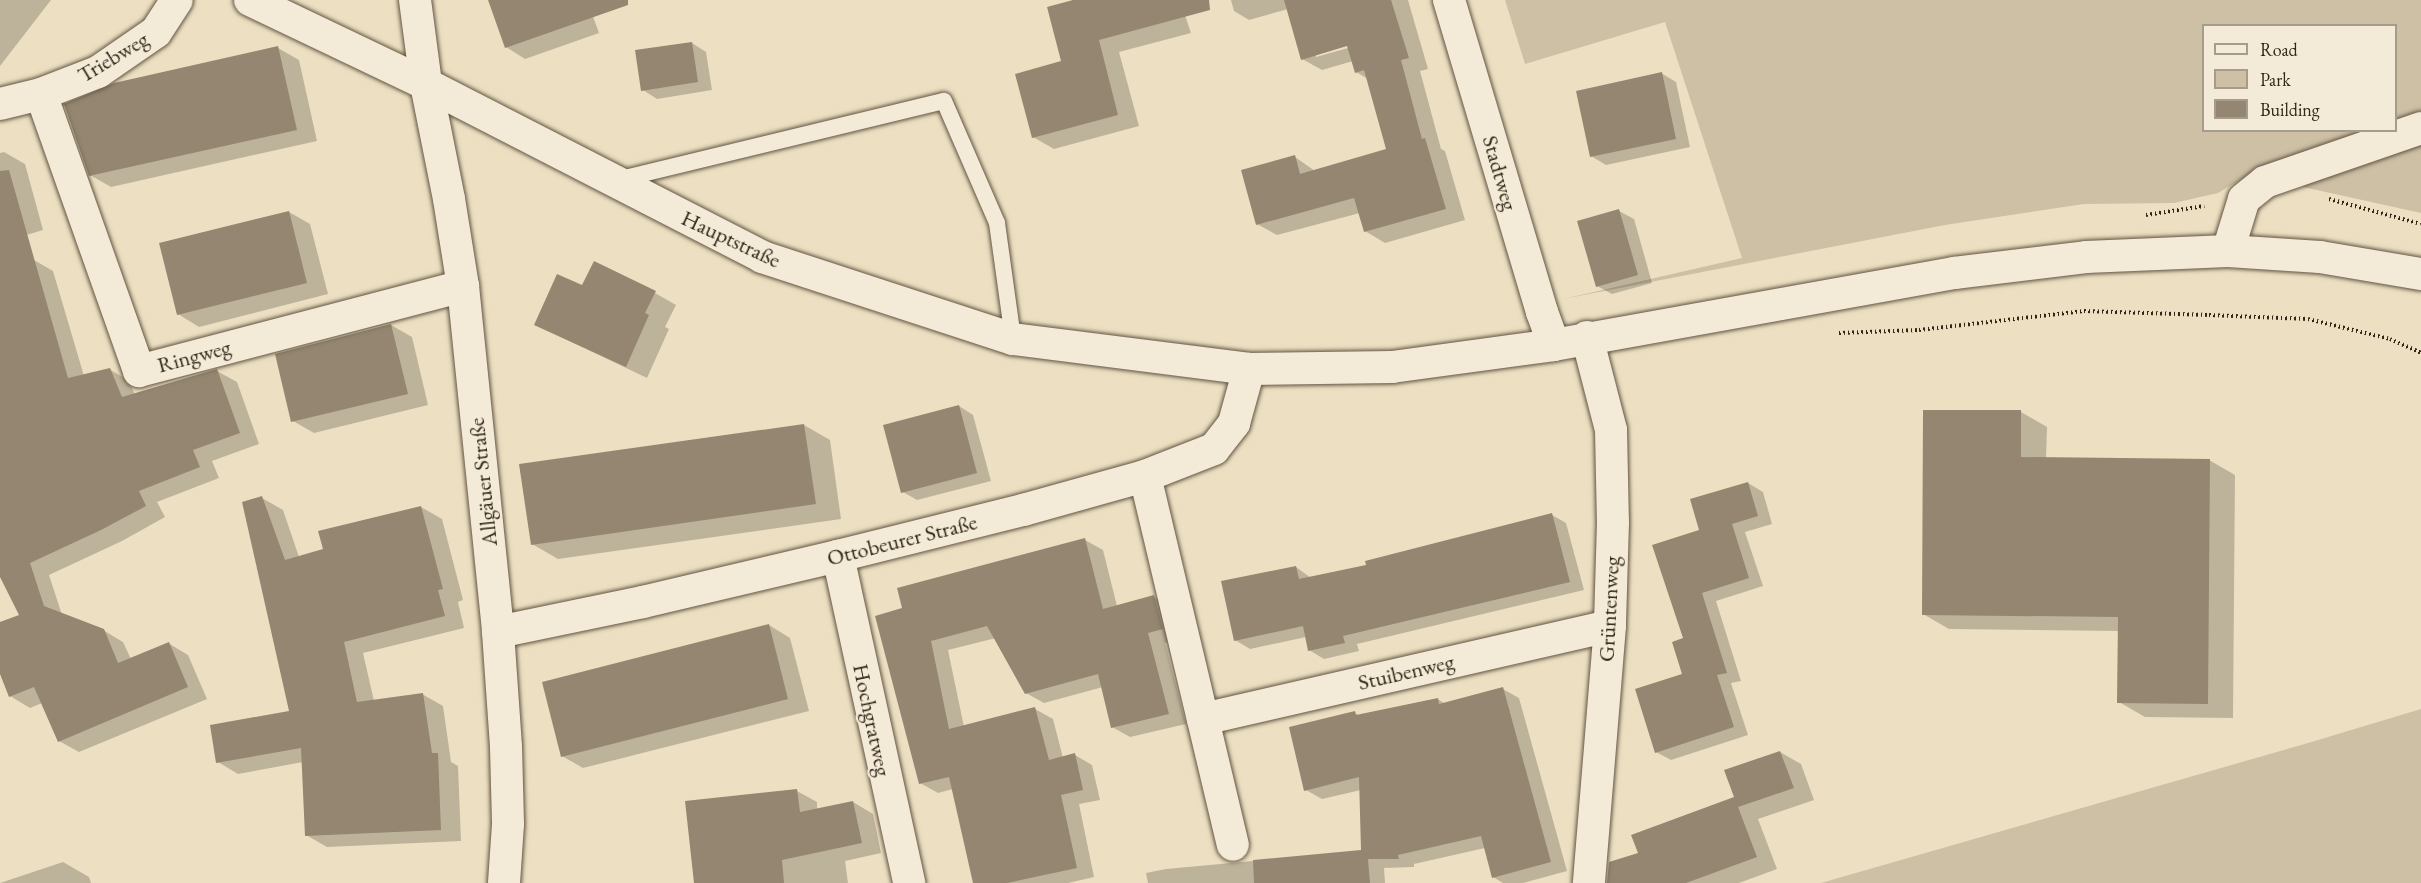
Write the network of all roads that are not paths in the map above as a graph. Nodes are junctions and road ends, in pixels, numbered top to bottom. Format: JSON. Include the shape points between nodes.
{"nodes":[{"id":1,"x":177,"y":0,"type":"edge"},
{"id":2,"x":250,"y":0,"type":"edge"},
{"id":3,"x":415,"y":0,"type":"edge"},
{"id":4,"x":1449,"y":0,"type":"edge"},
{"id":5,"x":426,"y":84,"type":"junction"},
{"id":6,"x":41,"y":94,"type":"junction"},
{"id":7,"x":0,"y":104,"type":"edge"},
{"id":8,"x":2421,"y":128,"type":"edge"},
{"id":9,"x":612,"y":181,"type":"junction"},
{"id":10,"x":2228,"y":251,"type":"junction"},
{"id":11,"x":2421,"y":274,"type":"edge"},
{"id":12,"x":463,"y":286,"type":"junction"},
{"id":13,"x":1587,"y":338,"type":"junction"},
{"id":14,"x":1014,"y":339,"type":"junction"},
{"id":15,"x":1554,"y":345,"type":"junction"},
{"id":16,"x":1249,"y":369,"type":"junction"},
{"id":17,"x":1145,"y":476,"type":"junction"},
{"id":18,"x":838,"y":556,"type":"junction"},
{"id":19,"x":1610,"y":626,"type":"junction"},
{"id":20,"x":498,"y":633,"type":"junction"},
{"id":21,"x":1203,"y":719,"type":"junction"},
{"id":22,"x":1233,"y":845,"type":"dead end"},
{"id":23,"x":504,"y":883,"type":"edge"},
{"id":24,"x":909,"y":883,"type":"edge"},
{"id":25,"x":1589,"y":883,"type":"edge"}],
"edges":[{"from":1,"to":6,"type":"street","name":"Triebweg","via":[[156,32],[98,72]]},
{"from":2,"to":5,"type":"street","name":"Hauptstraße"},
{"from":3,"to":5,"type":"street","name":"Allgäuer Straße"},
{"from":4,"to":15,"type":"street","name":"Stadtweg"},
{"from":5,"to":9,"type":"street","name":"Hauptstraße"},
{"from":5,"to":12,"type":"street","name":"Allgäuer Straße"},
{"from":6,"to":7,"type":"street","name":"Triebweg"},
{"from":6,"to":12,"type":"street","name":"Ringweg","via":[[139,371]]},
{"from":8,"to":10,"type":"street","via":[[2265,182],[2244,199]]},
{"from":9,"to":14,"type":"street","name":"Hauptstraße","via":[[762,257]]},
{"from":9,"to":14,"type":"lane","via":[[944,100],[997,223]]},
{"from":10,"to":11,"type":"street","name":"Hauptstraße","via":[[2320,257]]},
{"from":10,"to":13,"type":"street","name":"Hauptstraße","via":[[2086,257],[1954,273]]},
{"from":12,"to":20,"type":"street","name":"Allgäuer Straße"},
{"from":13,"to":15,"type":"street","name":"Hauptstraße"},
{"from":13,"to":19,"type":"street","name":"Grüntenweg","via":[[1611,430]]},
{"from":14,"to":16,"type":"street","name":"Hauptstraße"},
{"from":15,"to":16,"type":"street","name":"Hauptstraße","via":[[1392,368]]},
{"from":16,"to":17,"type":"street","name":"Ottobeurer Straße","via":[[1234,423],[1214,449]]},
{"from":17,"to":18,"type":"street","name":"Ottobeurer Straße"},
{"from":17,"to":21,"type":"street"},
{"from":18,"to":20,"type":"street","name":"Ottobeurer Straße"},
{"from":18,"to":24,"type":"street","name":"Hochgratweg"},
{"from":19,"to":21,"type":"street","name":"Stuibenweg"},
{"from":19,"to":25,"type":"street","name":"Grüntenweg"},
{"from":20,"to":23,"type":"street","name":"Allgäuer Straße","via":[[507,747]]},
{"from":21,"to":22,"type":"street"}]}
